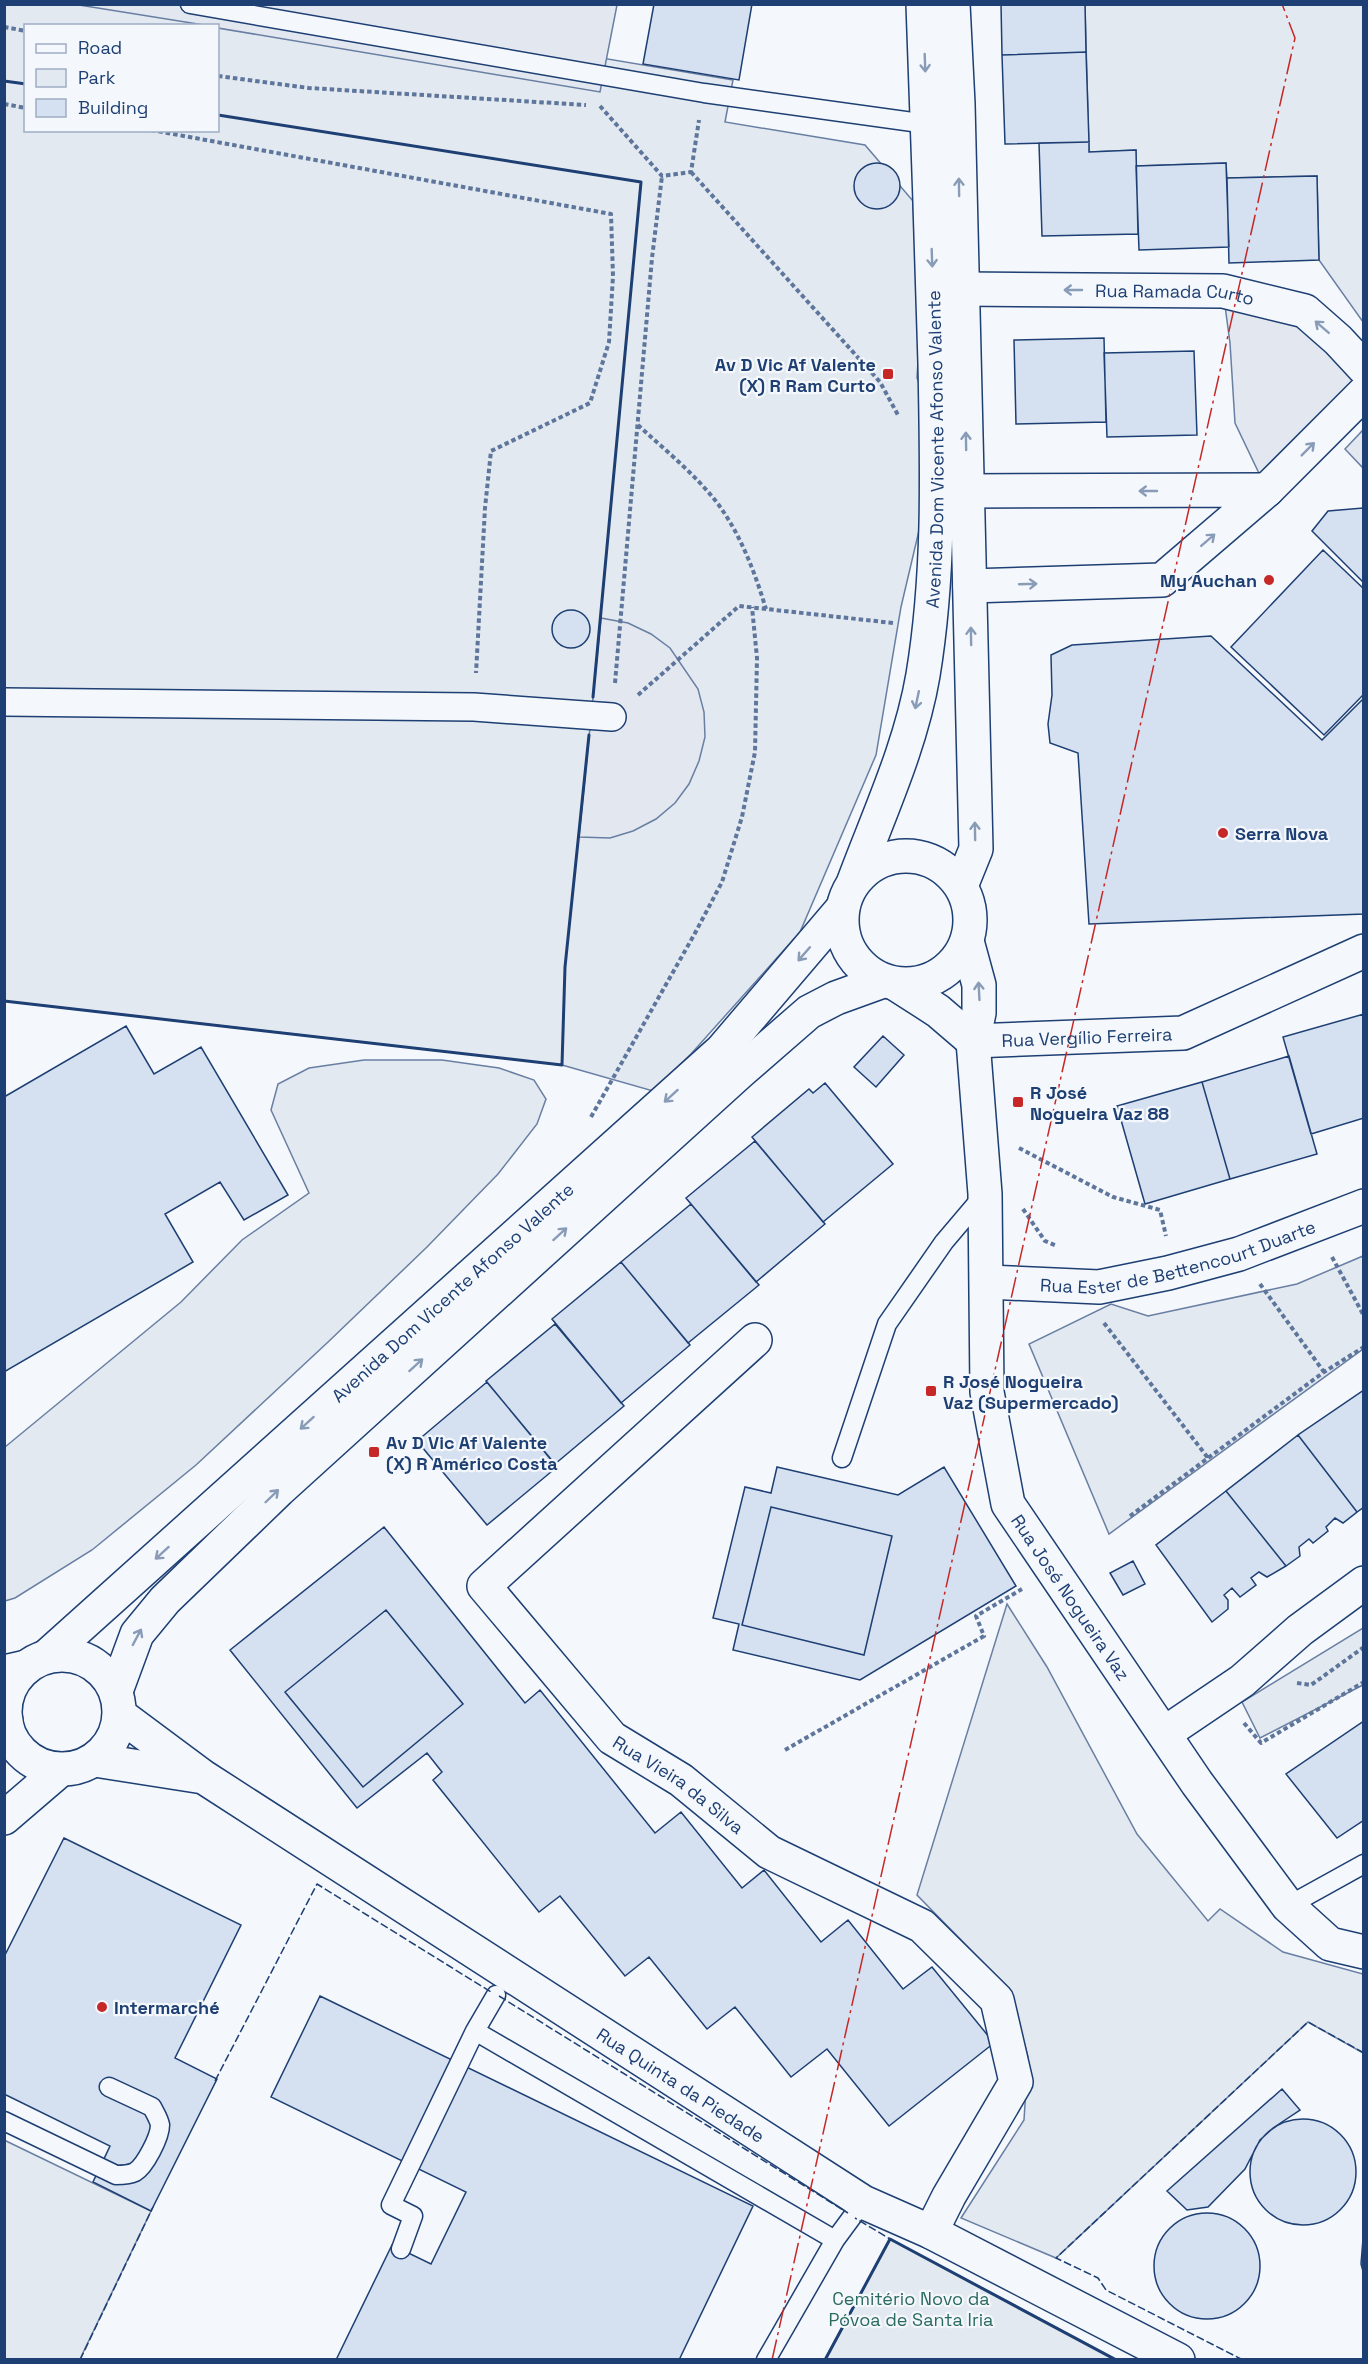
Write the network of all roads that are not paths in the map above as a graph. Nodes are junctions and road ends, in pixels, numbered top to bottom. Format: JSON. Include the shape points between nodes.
{"nodes":[{"id":1,"x":190,"y":4,"type":"edge"},
{"id":2,"x":923,"y":4,"type":"edge"},
{"id":3,"x":953,"y":4,"type":"edge"},
{"id":4,"x":927,"y":124,"type":"junction"},
{"id":5,"x":962,"y":289,"type":"junction"},
{"id":6,"x":1364,"y":368,"type":"edge"},
{"id":7,"x":1364,"y":393,"type":"edge"},
{"id":8,"x":1267,"y":490,"type":"junction"},
{"id":9,"x":967,"y":491,"type":"junction"},
{"id":10,"x":970,"y":586,"type":"junction"},
{"id":11,"x":4,"y":702,"type":"edge"},
{"id":12,"x":612,"y":717,"type":"road end"},
{"id":13,"x":961,"y":886,"type":"junction"},
{"id":14,"x":848,"y":895,"type":"junction"},
{"id":15,"x":967,"y":941,"type":"junction"},
{"id":16,"x":1364,"y":951,"type":"edge"},
{"id":17,"x":890,"y":982,"type":"junction"},
{"id":18,"x":973,"y":1041,"type":"junction"},
{"id":19,"x":985,"y":1194,"type":"junction"},
{"id":20,"x":1364,"y":1206,"type":"edge"},
{"id":21,"x":987,"y":1282,"type":"junction"},
{"id":22,"x":755,"y":1340,"type":"dead end"},
{"id":23,"x":842,"y":1458,"type":"dead end"},
{"id":24,"x":1364,"y":1583,"type":"edge"},
{"id":25,"x":26,"y":1665,"type":"edge"},
{"id":26,"x":118,"y":1703,"type":"junction"},
{"id":27,"x":5,"y":1726,"type":"edge"},
{"id":28,"x":1165,"y":1733,"type":"junction"},
{"id":29,"x":95,"y":1760,"type":"junction"},
{"id":30,"x":60,"y":1770,"type":"junction"},
{"id":31,"x":202,"y":1776,"type":"junction"},
{"id":32,"x":4,"y":1818,"type":"edge"},
{"id":33,"x":1364,"y":1864,"type":"edge"},
{"id":34,"x":1288,"y":1906,"type":"junction"},
{"id":35,"x":1364,"y":1952,"type":"edge"},
{"id":36,"x":496,"y":1995,"type":"dead end"},
{"id":37,"x":475,"y":2031,"type":"junction"},
{"id":38,"x":109,"y":2087,"type":"dead end"},
{"id":39,"x":4,"y":2121,"type":"edge"},
{"id":40,"x":863,"y":2202,"type":"junction"},
{"id":41,"x":931,"y":2232,"type":"junction"},
{"id":42,"x":835,"y":2240,"type":"junction"},
{"id":43,"x":400,"y":2249,"type":"dead end"},
{"id":44,"x":766,"y":2360,"type":"edge"},
{"id":45,"x":1178,"y":2360,"type":"edge"}],
"edges":[{"from":1,"to":4,"type":"lane","via":[[704,93]]},
{"from":2,"to":4,"type":"street","name":"Avenida Dom Vicente Afonso Valente","one_way":true},
{"from":5,"to":3,"type":"street","name":"Avenida Dom Vicente Afonso Valente","one_way":true},
{"from":4,"to":14,"type":"street","name":"Avenida Dom Vicente Afonso Valente","one_way":true,"via":[[937,474],[935,576],[923,676],[912,725]]},
{"from":6,"to":5,"type":"street","name":"Rua Ramada Curto","one_way":true,"via":[[1305,311],[1223,291]]},
{"from":9,"to":5,"type":"street","name":"Avenida Dom Vicente Afonso Valente","one_way":true},
{"from":8,"to":7,"type":"street","one_way":true},
{"from":8,"to":9,"type":"street","one_way":true},
{"from":10,"to":8,"type":"street","one_way":true,"via":[[1162,580]]},
{"from":9,"to":10,"type":"street","name":"Avenida Dom Vicente Afonso Valente"},
{"from":13,"to":10,"type":"street","name":"Avenida Dom Vicente Afonso Valente","one_way":true,"via":[[975,849]]},
{"from":11,"to":12,"type":"street","via":[[474,707]]},
{"from":13,"to":14,"type":"street","via":[[947,870],[929,860],[909,856],[888,858],[870,867]]},
{"from":13,"to":15,"type":"street","via":[[970,922]]},
{"from":14,"to":17,"type":"street","via":[[842,928],[847,947],[857,963]]},
{"from":14,"to":25,"type":"street","name":"Avenida Dom Vicente Afonso Valente","one_way":true,"via":[[722,1050]]},
{"from":15,"to":17,"type":"street","via":[[958,958],[931,980],[914,984]]},
{"from":18,"to":15,"type":"street","name":"Rua José Nogueira Vaz","one_way":true,"via":[[979,985]]},
{"from":16,"to":18,"type":"street","name":"Rua Vergílio Ferreira","via":[[1183,1033]]},
{"from":17,"to":18,"type":"street","via":[[938,1011]]},
{"from":26,"to":17,"type":"street","name":"Avenida Dom Vicente Afonso Valente","one_way":true,"via":[[137,1634],[158,1608],[279,1490],[809,1012],[836,998]]},
{"from":18,"to":19,"type":"street","name":"Rua José Nogueira Vaz"},
{"from":19,"to":21,"type":"street","name":"Rua José Nogueira Vaz"},
{"from":19,"to":23,"type":"lane","via":[[944,1242],[887,1324]]},
{"from":20,"to":21,"type":"street","name":"Rua Ester de Bettencourt Duarte","via":[[1239,1254],[1099,1287]]},
{"from":21,"to":28,"type":"street","name":"Rua José Nogueira Vaz","via":[[987,1392],[1008,1504]]},
{"from":22,"to":41,"type":"street","name":"Rua Vieira da Silva","via":[[484,1586],[612,1738],[681,1780],[768,1852],[921,1926],[998,2000],[1016,2082]]},
{"from":24,"to":28,"type":"street","via":[[1300,1630],[1242,1681]]},
{"from":25,"to":26,"type":"street","via":[[63,1655],[88,1661],[108,1676]]},
{"from":25,"to":27,"type":"street","via":[[9,1692]]},
{"from":26,"to":29,"type":"street","via":[[117,1732]]},
{"from":26,"to":31,"type":"street","name":"Rua Quinta da Piedade"},
{"from":27,"to":30,"type":"street","via":[[27,1757],[43,1767]]},
{"from":28,"to":34,"type":"street","name":"Rua José Nogueira Vaz"},
{"from":29,"to":30,"type":"street"},
{"from":29,"to":31,"type":"street"},
{"from":30,"to":32,"type":"street"},
{"from":31,"to":40,"type":"street","name":"Rua Quinta da Piedade"},
{"from":33,"to":34,"type":"lane"},
{"from":34,"to":35,"type":"street","name":"Rua José Nogueira Vaz","via":[[1330,1944]]},
{"from":36,"to":37,"type":"lane"},
{"from":37,"to":42,"type":"lane"},
{"from":37,"to":43,"type":"lane","via":[[392,2205],[413,2216]]},
{"from":38,"to":39,"type":"lane","via":[[152,2107],[160,2125],[147,2160],[131,2174],[116,2175]]},
{"from":40,"to":41,"type":"street","name":"Rua Quinta da Piedade"},
{"from":40,"to":42,"type":"lane"},
{"from":41,"to":45,"type":"street","name":"Rua Quinta da Piedade"},
{"from":42,"to":44,"type":"lane"}]}
